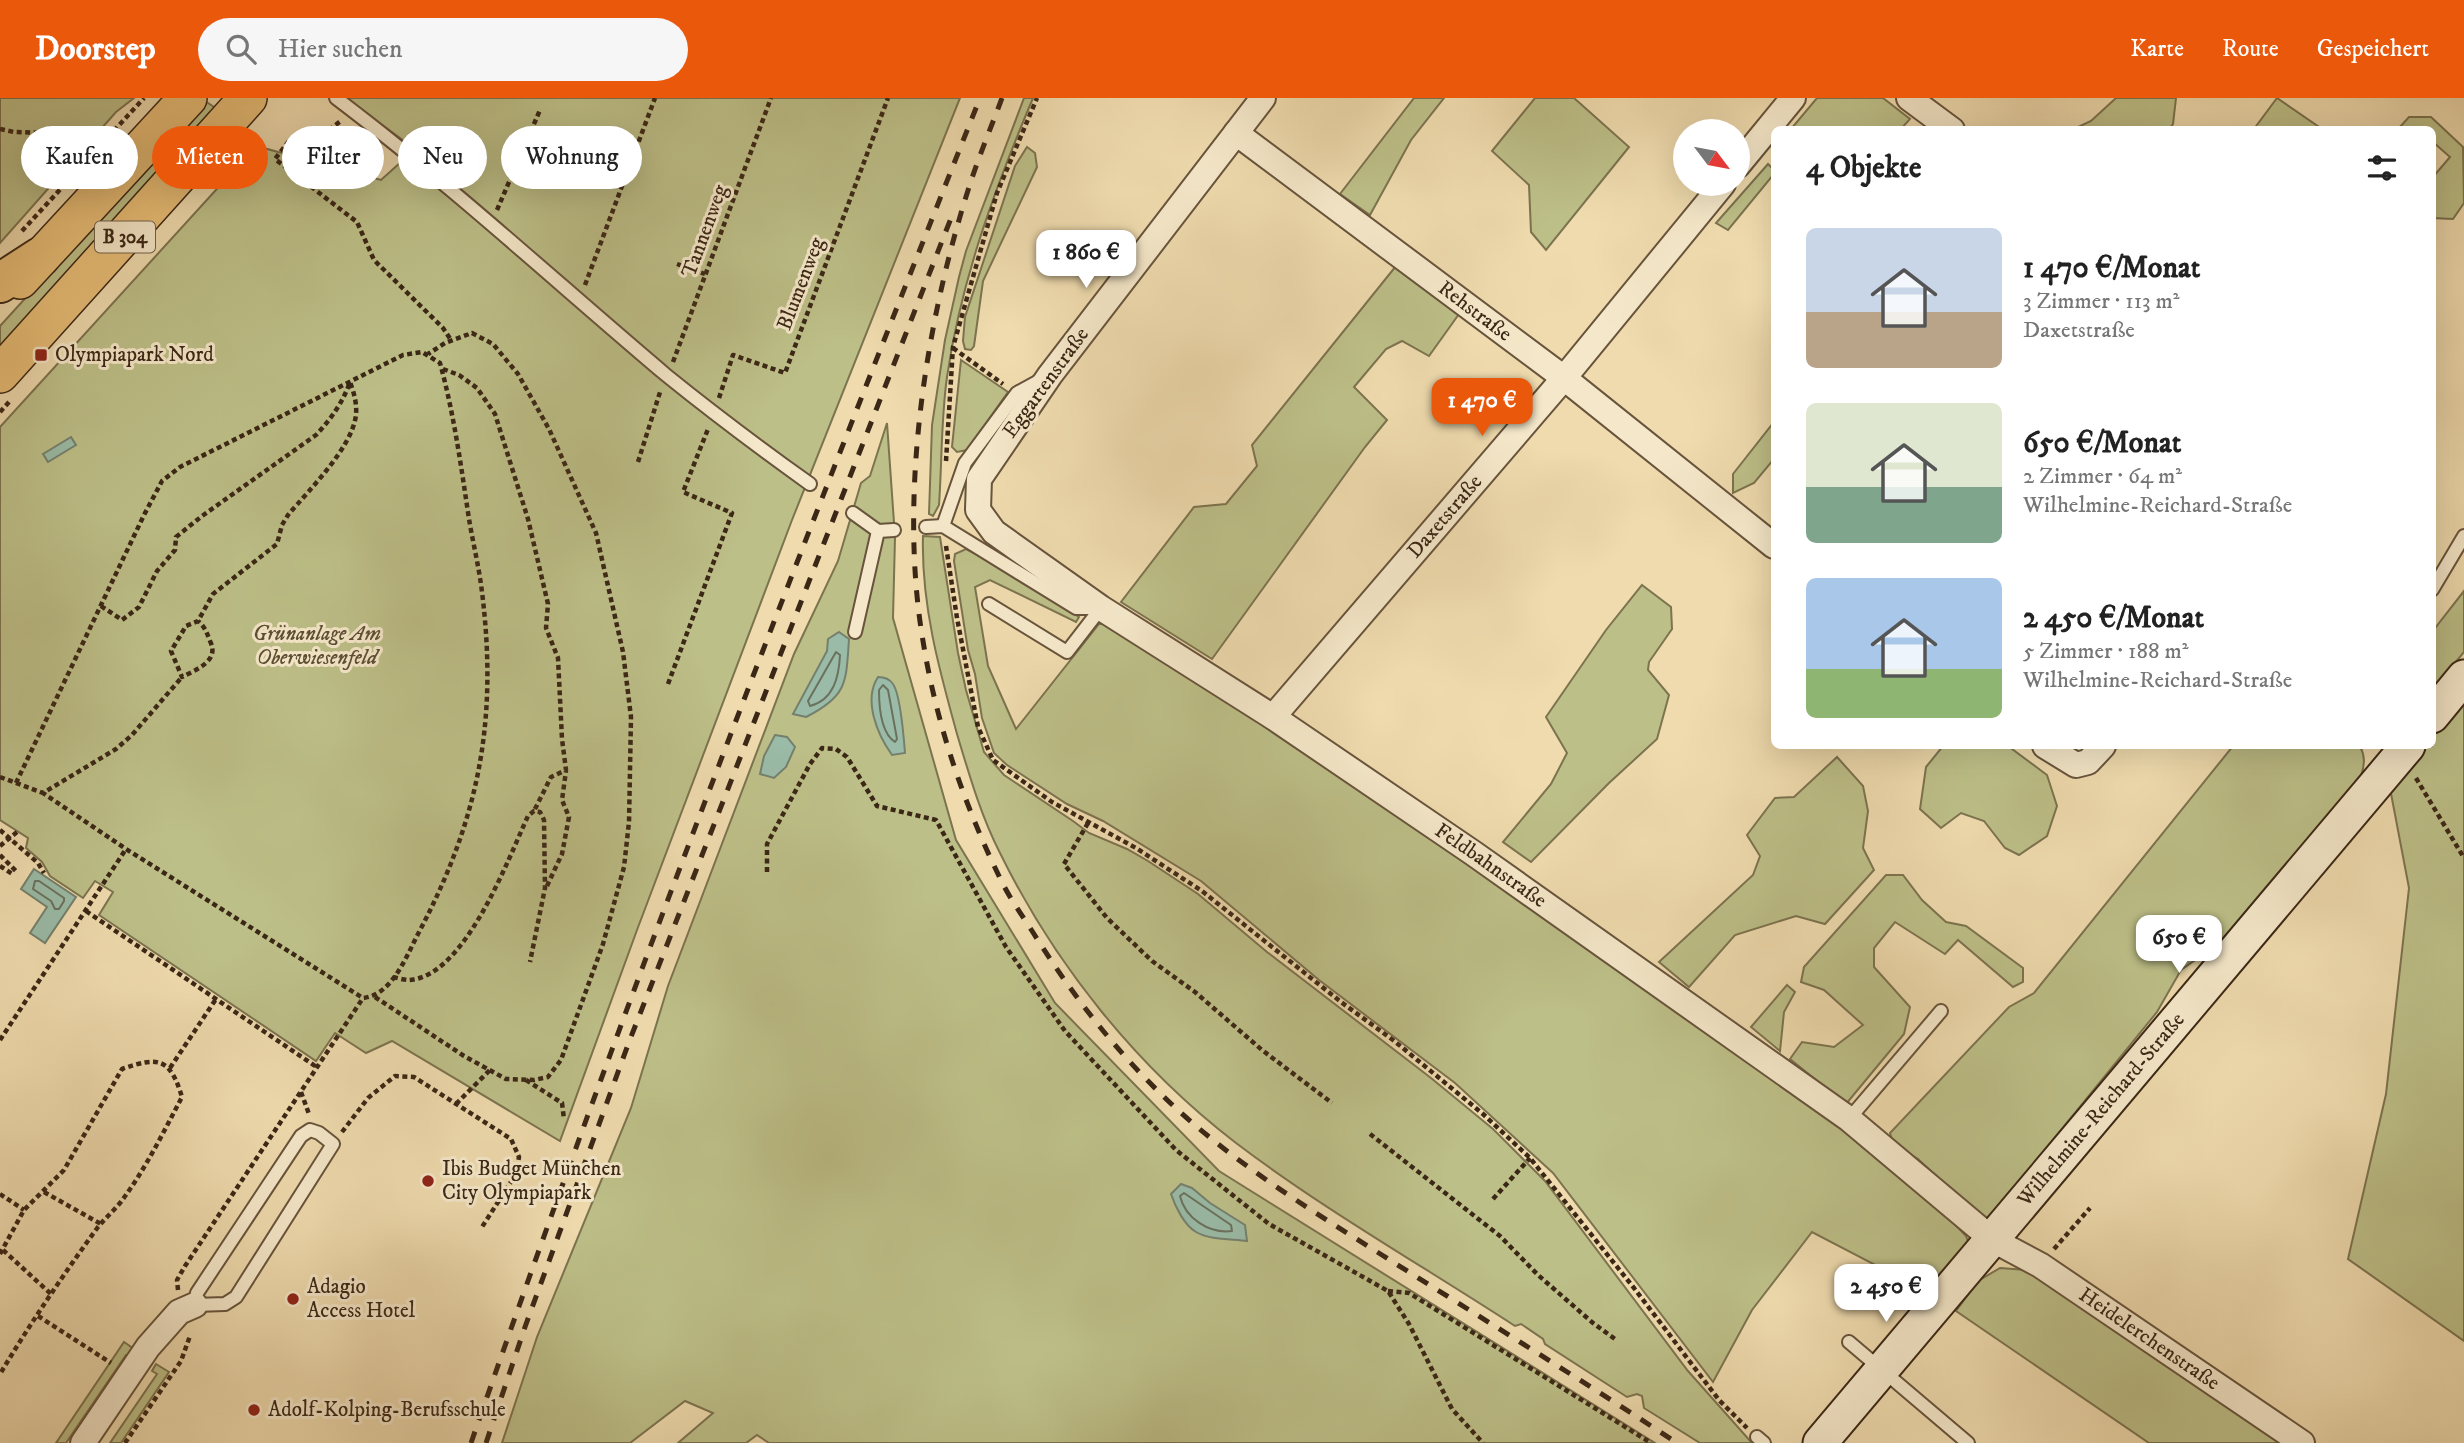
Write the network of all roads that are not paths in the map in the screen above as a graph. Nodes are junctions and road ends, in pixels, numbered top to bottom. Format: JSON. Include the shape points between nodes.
{"nodes":[{"id":1,"x":188,"y":98,"type":"edge"},
{"id":2,"x":248,"y":98,"type":"edge"},
{"id":3,"x":336,"y":98,"type":"edge"},
{"id":4,"x":1263,"y":98,"type":"edge"},
{"id":5,"x":1793,"y":98,"type":"edge"},
{"id":6,"x":1909,"y":98,"type":"edge"},
{"id":7,"x":1947,"y":126,"type":"edge"},
{"id":8,"x":1236,"y":133,"type":"junction"},
{"id":9,"x":1750,"y":151,"type":"edge"},
{"id":10,"x":1713,"y":196,"type":"edge"},
{"id":11,"x":29,"y":246,"type":"junction"},
{"id":12,"x":0,"y":283,"type":"edge"},
{"id":13,"x":0,"y":301,"type":"edge"},
{"id":14,"x":0,"y":374,"type":"edge"},
{"id":15,"x":1050,"y":375,"type":"junction"},
{"id":16,"x":1564,"y":378,"type":"junction"},
{"id":17,"x":810,"y":484,"type":"dead end"},
{"id":18,"x":978,"y":510,"type":"joint"},
{"id":19,"x":853,"y":513,"type":"dead end"},
{"id":20,"x":943,"y":526,"type":"junction"},
{"id":21,"x":926,"y":527,"type":"dead end"},
{"id":22,"x":894,"y":530,"type":"dead end"},
{"id":23,"x":878,"y":531,"type":"junction"},
{"id":24,"x":2464,"y":536,"type":"edge"},
{"id":25,"x":1771,"y":544,"type":"edge"},
{"id":26,"x":2436,"y":583,"type":"edge"},
{"id":27,"x":989,"y":604,"type":"dead end"},
{"id":28,"x":1101,"y":608,"type":"junction"},
{"id":29,"x":855,"y":632,"type":"dead end"},
{"id":30,"x":2464,"y":677,"type":"edge"},
{"id":31,"x":2436,"y":711,"type":"edge"},
{"id":32,"x":1273,"y":717,"type":"junction"},
{"id":33,"x":2050,"y":749,"type":"edge"},
{"id":34,"x":2099,"y":750,"type":"edge"},
{"id":35,"x":2410,"y":760,"type":"edge"},
{"id":36,"x":1941,"y":1011,"type":"dead end"},
{"id":37,"x":1849,"y":1119,"type":"junction"},
{"id":38,"x":1993,"y":1240,"type":"junction"},
{"id":39,"x":188,"y":1316,"type":"junction"},
{"id":40,"x":1849,"y":1342,"type":"dead end"},
{"id":41,"x":1883,"y":1370,"type":"junction"},
{"id":42,"x":83,"y":1443,"type":"edge"},
{"id":43,"x":1820,"y":1443,"type":"edge"},
{"id":44,"x":1968,"y":1443,"type":"edge"},
{"id":45,"x":2302,"y":1443,"type":"edge"}],
"edges":[{"from":1,"to":11,"type":"main road","number":"B 304"},
{"from":2,"to":14,"type":"main road","number":"B 304"},
{"from":3,"to":17,"type":"lane","via":[[440,179],[714,414]]},
{"from":4,"to":8,"type":"street","name":"Eggartenstraße"},
{"from":5,"to":9,"type":"street"},
{"from":6,"to":7,"type":"street"},
{"from":8,"to":15,"type":"street","name":"Eggartenstraße"},
{"from":8,"to":16,"type":"street","name":"Rehstraße"},
{"from":10,"to":16,"type":"street","name":"Daxetstraße"},
{"from":11,"to":12,"type":"highway"},
{"from":11,"to":13,"type":"main road","number":"B 304"},
{"from":15,"to":18,"type":"street","name":"Eggartenstraße","via":[[979,479]]},
{"from":15,"to":20,"type":"lane","via":[[1017,393],[965,463]]},
{"from":16,"to":25,"type":"street","name":"Rehstraße"},
{"from":16,"to":32,"type":"street","name":"Daxetstraße"},
{"from":18,"to":28,"type":"street","name":"Feldbahnstraße","via":[[994,532]]},
{"from":19,"to":23,"type":"lane"},
{"from":20,"to":21,"type":"lane"},
{"from":20,"to":28,"type":"lane","via":[[1076,608]]},
{"from":22,"to":23,"type":"lane"},
{"from":23,"to":29,"type":"lane"},
{"from":24,"to":26,"type":"lane"},
{"from":27,"to":28,"type":"lane","via":[[1067,652]]},
{"from":28,"to":32,"type":"street","name":"Feldbahnstraße"},
{"from":30,"to":31,"type":"street"},
{"from":32,"to":37,"type":"street","name":"Feldbahnstraße"},
{"from":33,"to":34,"type":"street","via":[[2077,765],[2088,762]]},
{"from":35,"to":38,"type":"street","name":"Wilhelmine-Reichard-Straße"},
{"from":36,"to":37,"type":"lane"},
{"from":37,"to":38,"type":"street","name":"Feldbahnstraße"},
{"from":38,"to":41,"type":"street","name":"Wilhelmine-Reichard-Straße"},
{"from":38,"to":45,"type":"street","name":"Heidelerchenstraße","via":[[2040,1265]]},
{"from":39,"to":39,"type":"lane","via":[[236,1297],[333,1144],[319,1133],[310,1130],[301,1136],[197,1293]]},
{"from":39,"to":42,"type":"street","via":[[148,1347]]},
{"from":40,"to":41,"type":"lane"},
{"from":41,"to":43,"type":"street","name":"Wilhelmine-Reichard-Straße"},
{"from":41,"to":44,"type":"lane"}]}
